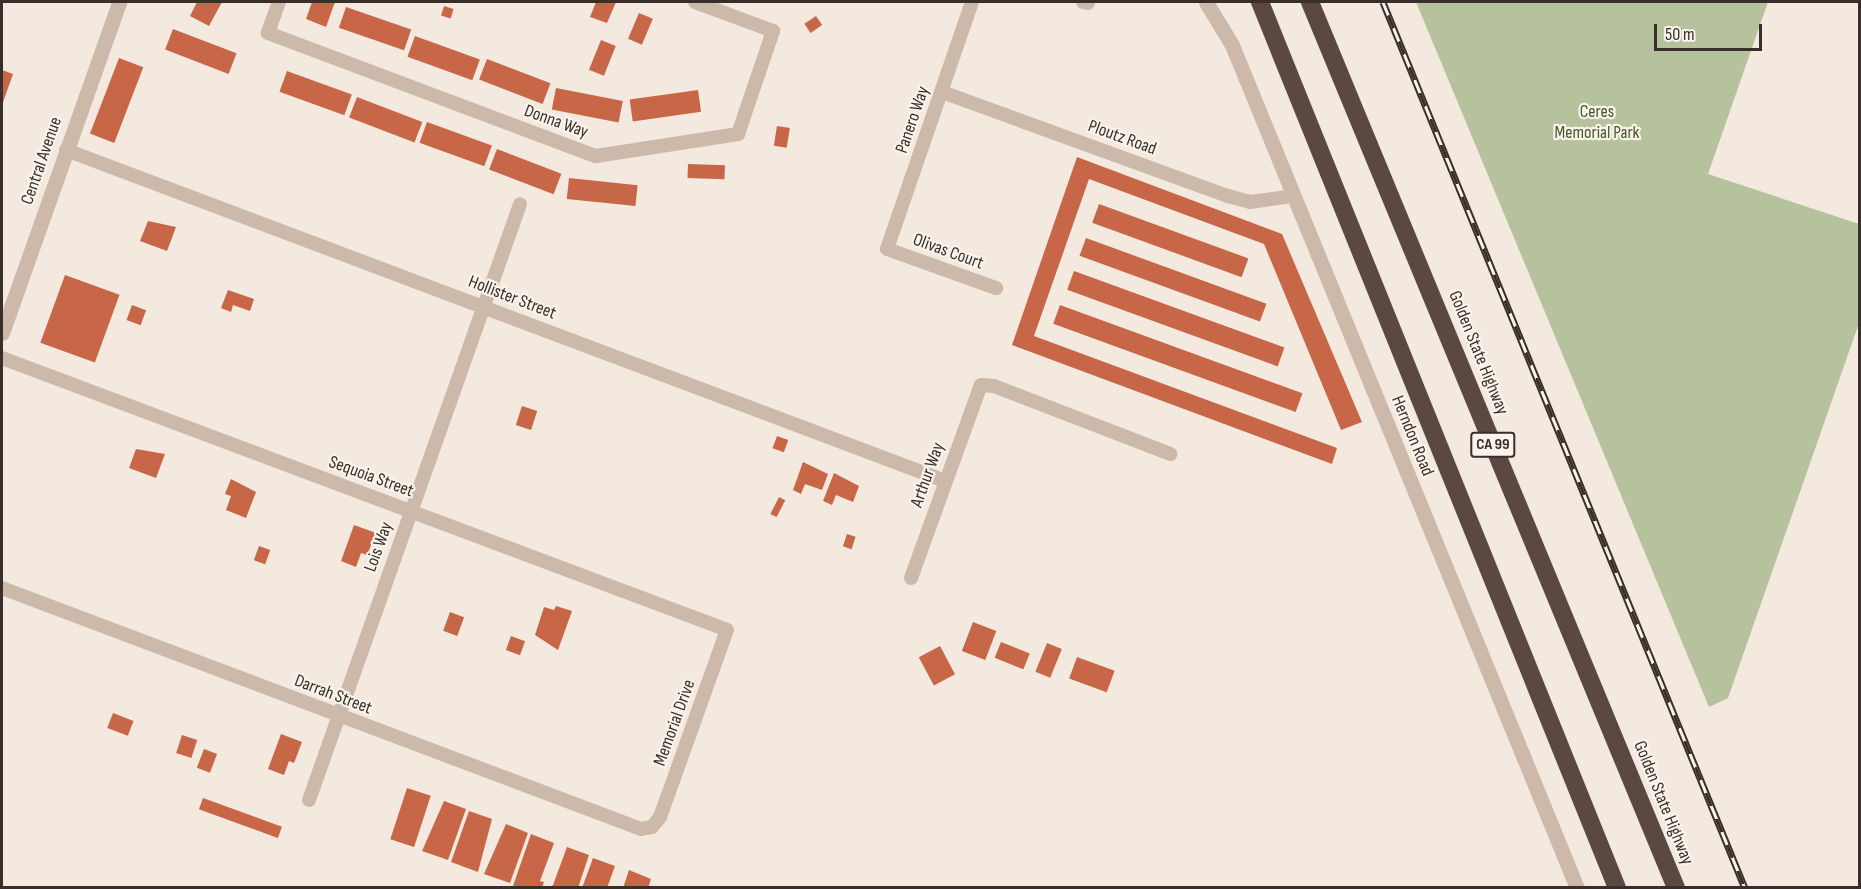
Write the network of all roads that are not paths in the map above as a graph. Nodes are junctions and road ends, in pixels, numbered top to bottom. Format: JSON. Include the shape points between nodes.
{"nodes":[{"id":1,"x":119,"y":2,"type":"edge"},
{"id":2,"x":279,"y":2,"type":"edge"},
{"id":3,"x":695,"y":2,"type":"edge"},
{"id":4,"x":972,"y":2,"type":"edge"},
{"id":5,"x":1206,"y":2,"type":"edge"},
{"id":6,"x":1259,"y":2,"type":"edge"},
{"id":7,"x":1310,"y":2,"type":"edge"},
{"id":8,"x":942,"y":92,"type":"junction"},
{"id":9,"x":66,"y":150,"type":"junction"},
{"id":10,"x":1293,"y":196,"type":"junction"},
{"id":11,"x":520,"y":204,"type":"dead end"},
{"id":12,"x":887,"y":249,"type":"joint"},
{"id":13,"x":996,"y":288,"type":"dead end"},
{"id":14,"x":484,"y":306,"type":"junction"},
{"id":15,"x":2,"y":333,"type":"edge"},
{"id":16,"x":2,"y":358,"type":"edge"},
{"id":17,"x":1170,"y":454,"type":"dead end"},
{"id":18,"x":945,"y":481,"type":"junction"},
{"id":19,"x":411,"y":511,"type":"junction"},
{"id":20,"x":911,"y":578,"type":"dead end"},
{"id":21,"x":2,"y":588,"type":"edge"},
{"id":22,"x":727,"y":630,"type":"joint"},
{"id":23,"x":338,"y":716,"type":"junction"},
{"id":24,"x":309,"y":800,"type":"dead end"},
{"id":25,"x":652,"y":826,"type":"joint"},
{"id":26,"x":1577,"y":888,"type":"edge"},
{"id":27,"x":1617,"y":888,"type":"edge"},
{"id":28,"x":1676,"y":888,"type":"edge"}],
"edges":[{"from":1,"to":9,"type":"street","name":"Central Avenue"},
{"from":2,"to":3,"type":"street","name":"Donna Way","via":[[268,33],[596,156],[738,134],[774,31]]},
{"from":4,"to":8,"type":"street","name":"Panero Way"},
{"from":5,"to":10,"type":"street","name":"Herndon Road","via":[[1232,45]]},
{"from":6,"to":27,"type":"highway","number":"CA 99"},
{"from":7,"to":28,"type":"highway","name":"Golden State Highway","number":"CA 99"},
{"from":8,"to":10,"type":"street","name":"Ploutz Road","via":[[1228,196],[1250,202]]},
{"from":8,"to":12,"type":"street","name":"Panero Way"},
{"from":9,"to":14,"type":"street","name":"Hollister Street"},
{"from":9,"to":15,"type":"street","name":"Central Avenue"},
{"from":10,"to":26,"type":"street","name":"Herndon Road"},
{"from":11,"to":14,"type":"street","name":"Lois Way"},
{"from":12,"to":13,"type":"street","name":"Olivas Court"},
{"from":14,"to":18,"type":"street","name":"Hollister Street"},
{"from":14,"to":19,"type":"street","name":"Lois Way"},
{"from":16,"to":19,"type":"street","name":"Sequoia Street"},
{"from":17,"to":18,"type":"street","name":"Arthur Way","via":[[994,386],[981,385]]},
{"from":18,"to":20,"type":"street","name":"Arthur Way"},
{"from":19,"to":22,"type":"street","name":"Sequoia Street"},
{"from":19,"to":23,"type":"street","name":"Lois Way"},
{"from":21,"to":23,"type":"street","name":"Darrah Street"},
{"from":22,"to":25,"type":"street","name":"Memorial Drive","via":[[660,817]]},
{"from":23,"to":24,"type":"street","name":"Lois Way"},
{"from":23,"to":25,"type":"street","name":"Darrah Street","via":[[591,813],[641,830]]}]}
